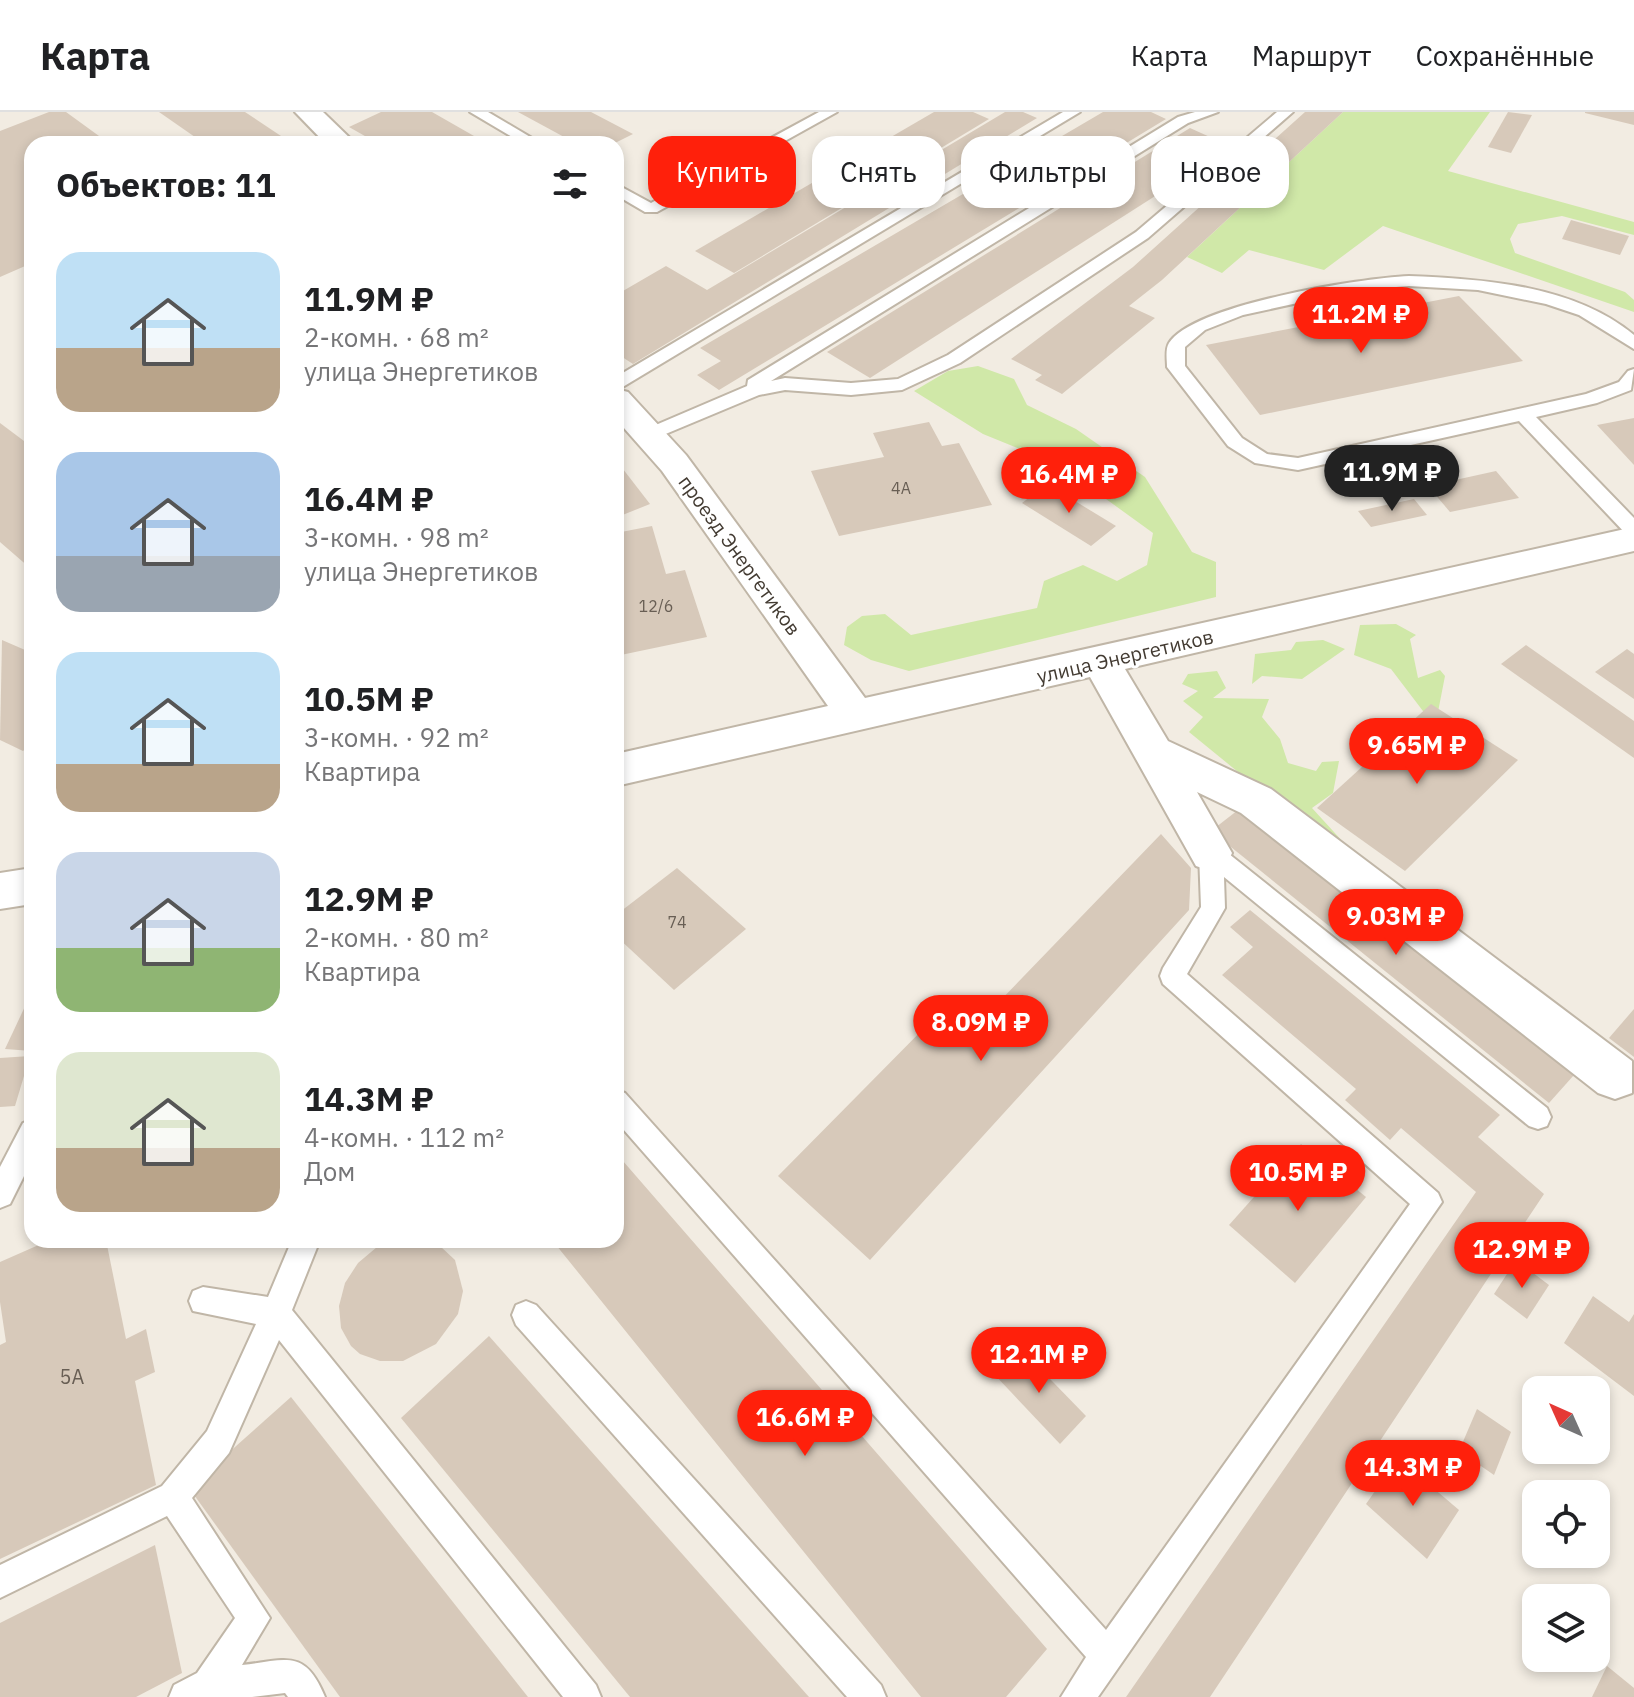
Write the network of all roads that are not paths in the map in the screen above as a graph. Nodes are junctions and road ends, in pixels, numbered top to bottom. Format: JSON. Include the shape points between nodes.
{"nodes":[{"id":1,"x":308,"y":112,"type":"edge"},
{"id":2,"x":477,"y":112,"type":"edge"},
{"id":3,"x":830,"y":112,"type":"edge"},
{"id":4,"x":1073,"y":112,"type":"edge"},
{"id":5,"x":1211,"y":112,"type":"edge"},
{"id":6,"x":1280,"y":113,"type":"edge"},
{"id":7,"x":1175,"y":116,"type":"edge"},
{"id":8,"x":334,"y":136,"type":"edge"},
{"id":9,"x":520,"y":136,"type":"edge"},
{"id":10,"x":624,"y":194,"type":"edge"},
{"id":11,"x":1634,"y":344,"type":"edge"},
{"id":12,"x":1634,"y":375,"type":"edge"},
{"id":13,"x":624,"y":380,"type":"edge"},
{"id":14,"x":726,"y":401,"type":"junction"},
{"id":15,"x":624,"y":407,"type":"edge"},
{"id":16,"x":1523,"y":414,"type":"junction"},
{"id":17,"x":650,"y":434,"type":"junction"},
{"id":18,"x":1634,"y":530,"type":"edge"},
{"id":19,"x":1634,"y":539,"type":"edge"},
{"id":20,"x":1101,"y":661,"type":"junction"},
{"id":21,"x":857,"y":717,"type":"junction"},
{"id":22,"x":1153,"y":752,"type":"junction"},
{"id":23,"x":624,"y":768,"type":"edge"},
{"id":24,"x":1211,"y":853,"type":"junction"},
{"id":25,"x":24,"y":887,"type":"edge"},
{"id":26,"x":0,"y":891,"type":"edge"},
{"id":27,"x":1615,"y":1077,"type":"dead end"},
{"id":28,"x":624,"y":1111,"type":"edge"},
{"id":29,"x":1538,"y":1117,"type":"dead end"},
{"id":30,"x":24,"y":1148,"type":"edge"},
{"id":31,"x":0,"y":1195,"type":"edge"},
{"id":32,"x":303,"y":1248,"type":"edge"},
{"id":33,"x":203,"y":1301,"type":"dead end"},
{"id":34,"x":276,"y":1313,"type":"junction"},
{"id":35,"x":526,"y":1315,"type":"dead end"},
{"id":36,"x":173,"y":1497,"type":"junction"},
{"id":37,"x":0,"y":1582,"type":"edge"},
{"id":38,"x":1107,"y":1656,"type":"junction"},
{"id":39,"x":198,"y":1691,"type":"edge"},
{"id":40,"x":308,"y":1697,"type":"edge"},
{"id":41,"x":584,"y":1697,"type":"edge"},
{"id":42,"x":869,"y":1697,"type":"edge"},
{"id":43,"x":1078,"y":1697,"type":"edge"}],
"edges":[{"from":1,"to":8,"type":"street"},
{"from":2,"to":9,"type":"lane"},
{"from":3,"to":10,"type":"lane","via":[[651,209]]},
{"from":4,"to":13,"type":"lane"},
{"from":5,"to":7,"type":"lane"},
{"from":6,"to":14,"type":"lane","via":[[1142,235],[954,359],[902,384],[851,389],[785,384]]},
{"from":7,"to":14,"type":"lane"},
{"from":11,"to":16,"type":"lane","via":[[1596,315],[1542,299],[1473,283],[1379,282],[1216,317],[1189,330],[1176,346],[1176,367],[1235,442],[1262,459],[1298,464]]},
{"from":12,"to":16,"type":"lane","via":[[1625,386],[1591,399]]},
{"from":14,"to":17,"type":"lane"},
{"from":15,"to":17,"type":"street","name":"проезд Энергетиков"},
{"from":16,"to":18,"type":"lane"},
{"from":17,"to":21,"type":"street","name":"проезд Энергетиков"},
{"from":19,"to":20,"type":"street","name":"улица Энергетиков"},
{"from":20,"to":21,"type":"street","name":"улица Энергетиков"},
{"from":20,"to":22,"type":"street"},
{"from":21,"to":23,"type":"street","name":"улица Энергетиков"},
{"from":22,"to":24,"type":"street"},
{"from":22,"to":27,"type":"street","via":[[1256,801]]},
{"from":24,"to":29,"type":"lane"},
{"from":24,"to":38,"type":"lane","via":[[1213,908],[1172,976],[1428,1202]]},
{"from":25,"to":26,"type":"street"},
{"from":28,"to":38,"type":"lane"},
{"from":30,"to":31,"type":"lane"},
{"from":32,"to":34,"type":"lane"},
{"from":33,"to":34,"type":"lane"},
{"from":34,"to":36,"type":"lane","via":[[218,1442]]},
{"from":34,"to":41,"type":"lane"},
{"from":35,"to":42,"type":"lane"},
{"from":36,"to":37,"type":"lane"},
{"from":36,"to":39,"type":"lane","via":[[254,1618]]},
{"from":38,"to":43,"type":"lane"},
{"from":39,"to":40,"type":"lane","via":[[293,1676]]}]}
